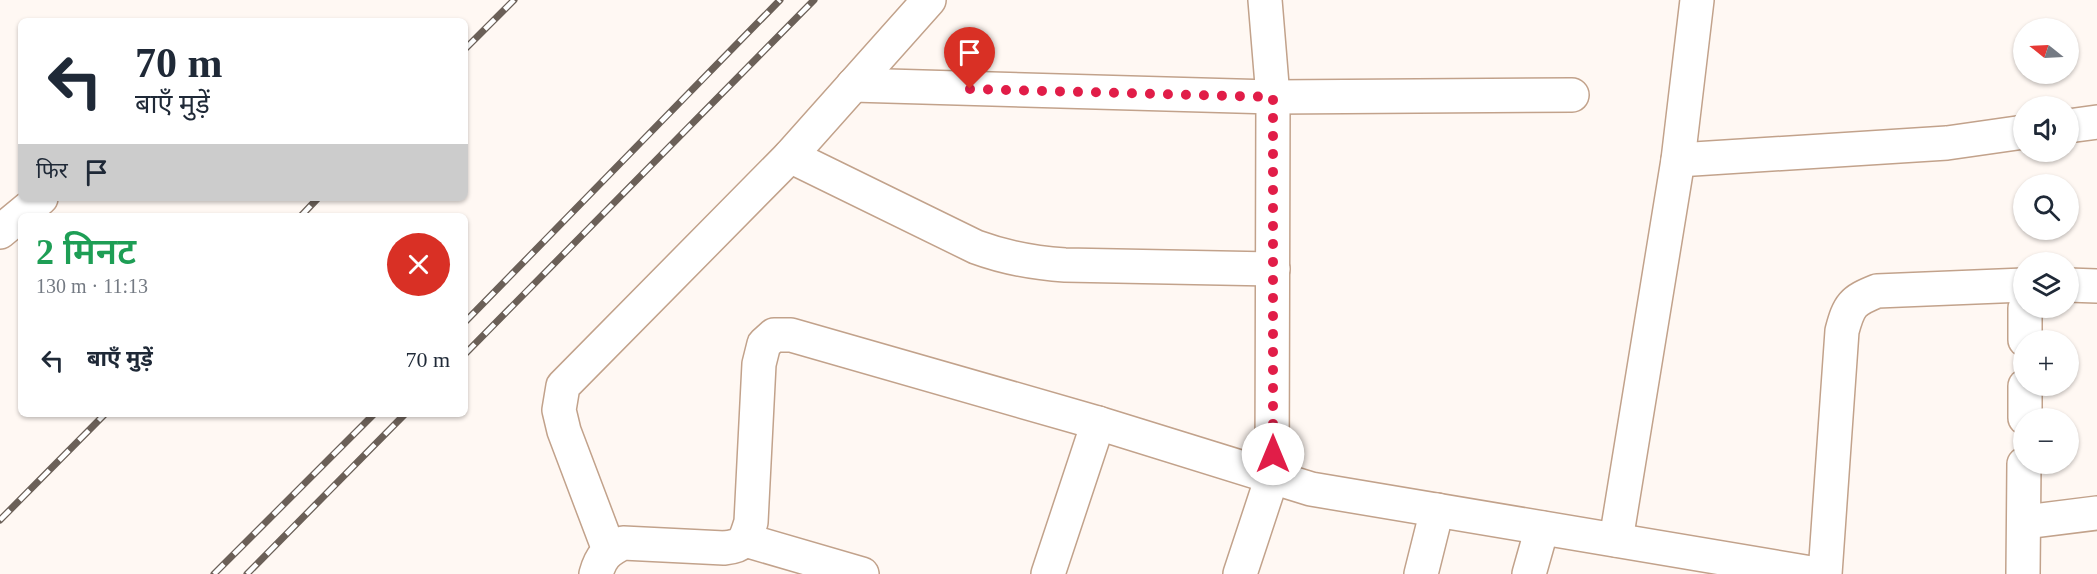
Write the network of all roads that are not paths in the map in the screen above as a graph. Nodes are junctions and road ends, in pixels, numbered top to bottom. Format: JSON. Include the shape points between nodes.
{"nodes":[{"id":1,"x":929,"y":0,"type":"edge"},
{"id":2,"x":1265,"y":0,"type":"edge"},
{"id":3,"x":1697,"y":0,"type":"edge"},
{"id":4,"x":853,"y":86,"type":"junction"},
{"id":5,"x":1572,"y":95,"type":"dead end"},
{"id":6,"x":1273,"y":97,"type":"junction"},
{"id":7,"x":2097,"y":122,"type":"edge"},
{"id":8,"x":2079,"y":124,"type":"edge"},
{"id":9,"x":2013,"y":134,"type":"edge"},
{"id":10,"x":790,"y":156,"type":"junction"},
{"id":11,"x":1677,"y":160,"type":"junction"},
{"id":12,"x":37,"y":201,"type":"edge"},
{"id":13,"x":23,"y":213,"type":"edge"},
{"id":14,"x":18,"y":217,"type":"edge"},
{"id":15,"x":0,"y":232,"type":"edge"},
{"id":16,"x":1273,"y":269,"type":"junction"},
{"id":17,"x":2013,"y":285,"type":"edge"},
{"id":18,"x":2079,"y":285,"type":"edge"},
{"id":19,"x":2097,"y":286,"type":"edge"},
{"id":20,"x":1098,"y":423,"type":"junction"},
{"id":21,"x":2024,"y":474,"type":"edge"},
{"id":22,"x":1272,"y":477,"type":"junction"},
{"id":23,"x":1437,"y":510,"type":"junction"},
{"id":24,"x":2097,"y":513,"type":"edge"},
{"id":25,"x":2024,"y":522,"type":"junction"},
{"id":26,"x":1542,"y":528,"type":"junction"},
{"id":27,"x":745,"y":540,"type":"junction"},
{"id":28,"x":1616,"y":540,"type":"junction"},
{"id":29,"x":602,"y":562,"type":"edge"},
{"id":30,"x":862,"y":574,"type":"edge"},
{"id":31,"x":1048,"y":574,"type":"edge"},
{"id":32,"x":1240,"y":574,"type":"edge"},
{"id":33,"x":1421,"y":574,"type":"edge"},
{"id":34,"x":1529,"y":574,"type":"edge"},
{"id":35,"x":1817,"y":574,"type":"edge"},
{"id":36,"x":1825,"y":574,"type":"edge"},
{"id":37,"x":2023,"y":574,"type":"edge"}],
"edges":[{"from":1,"to":4,"type":"street"},
{"from":2,"to":6,"type":"street"},
{"from":3,"to":11,"type":"street"},
{"from":4,"to":6,"type":"street"},
{"from":4,"to":10,"type":"street"},
{"from":5,"to":6,"type":"street"},
{"from":6,"to":16,"type":"street"},
{"from":7,"to":8,"type":"street"},
{"from":9,"to":11,"type":"street","via":[[1947,143]]},
{"from":10,"to":16,"type":"street","via":[[1005,258],[1065,265]]},
{"from":10,"to":29,"type":"street","via":[[563,386],[559,410]]},
{"from":11,"to":28,"type":"street"},
{"from":12,"to":13,"type":"street"},
{"from":14,"to":15,"type":"street"},
{"from":16,"to":22,"type":"street"},
{"from":17,"to":36,"type":"street","via":[[1876,291],[1856,299],[1842,331]]},
{"from":18,"to":19,"type":"street"},
{"from":20,"to":22,"type":"street"},
{"from":20,"to":27,"type":"street","via":[[791,335],[774,335],[764,344],[759,364],[751,522]]},
{"from":20,"to":31,"type":"street"},
{"from":21,"to":25,"type":"street"},
{"from":22,"to":23,"type":"street","via":[[1311,489]]},
{"from":22,"to":32,"type":"street"},
{"from":23,"to":26,"type":"street"},
{"from":23,"to":33,"type":"street"},
{"from":24,"to":25,"type":"street"},
{"from":25,"to":37,"type":"street"},
{"from":26,"to":28,"type":"street"},
{"from":26,"to":34,"type":"street"},
{"from":27,"to":29,"type":"street","via":[[737,547],[724,548],[623,543]]},
{"from":27,"to":30,"type":"street"},
{"from":28,"to":35,"type":"street"}]}
